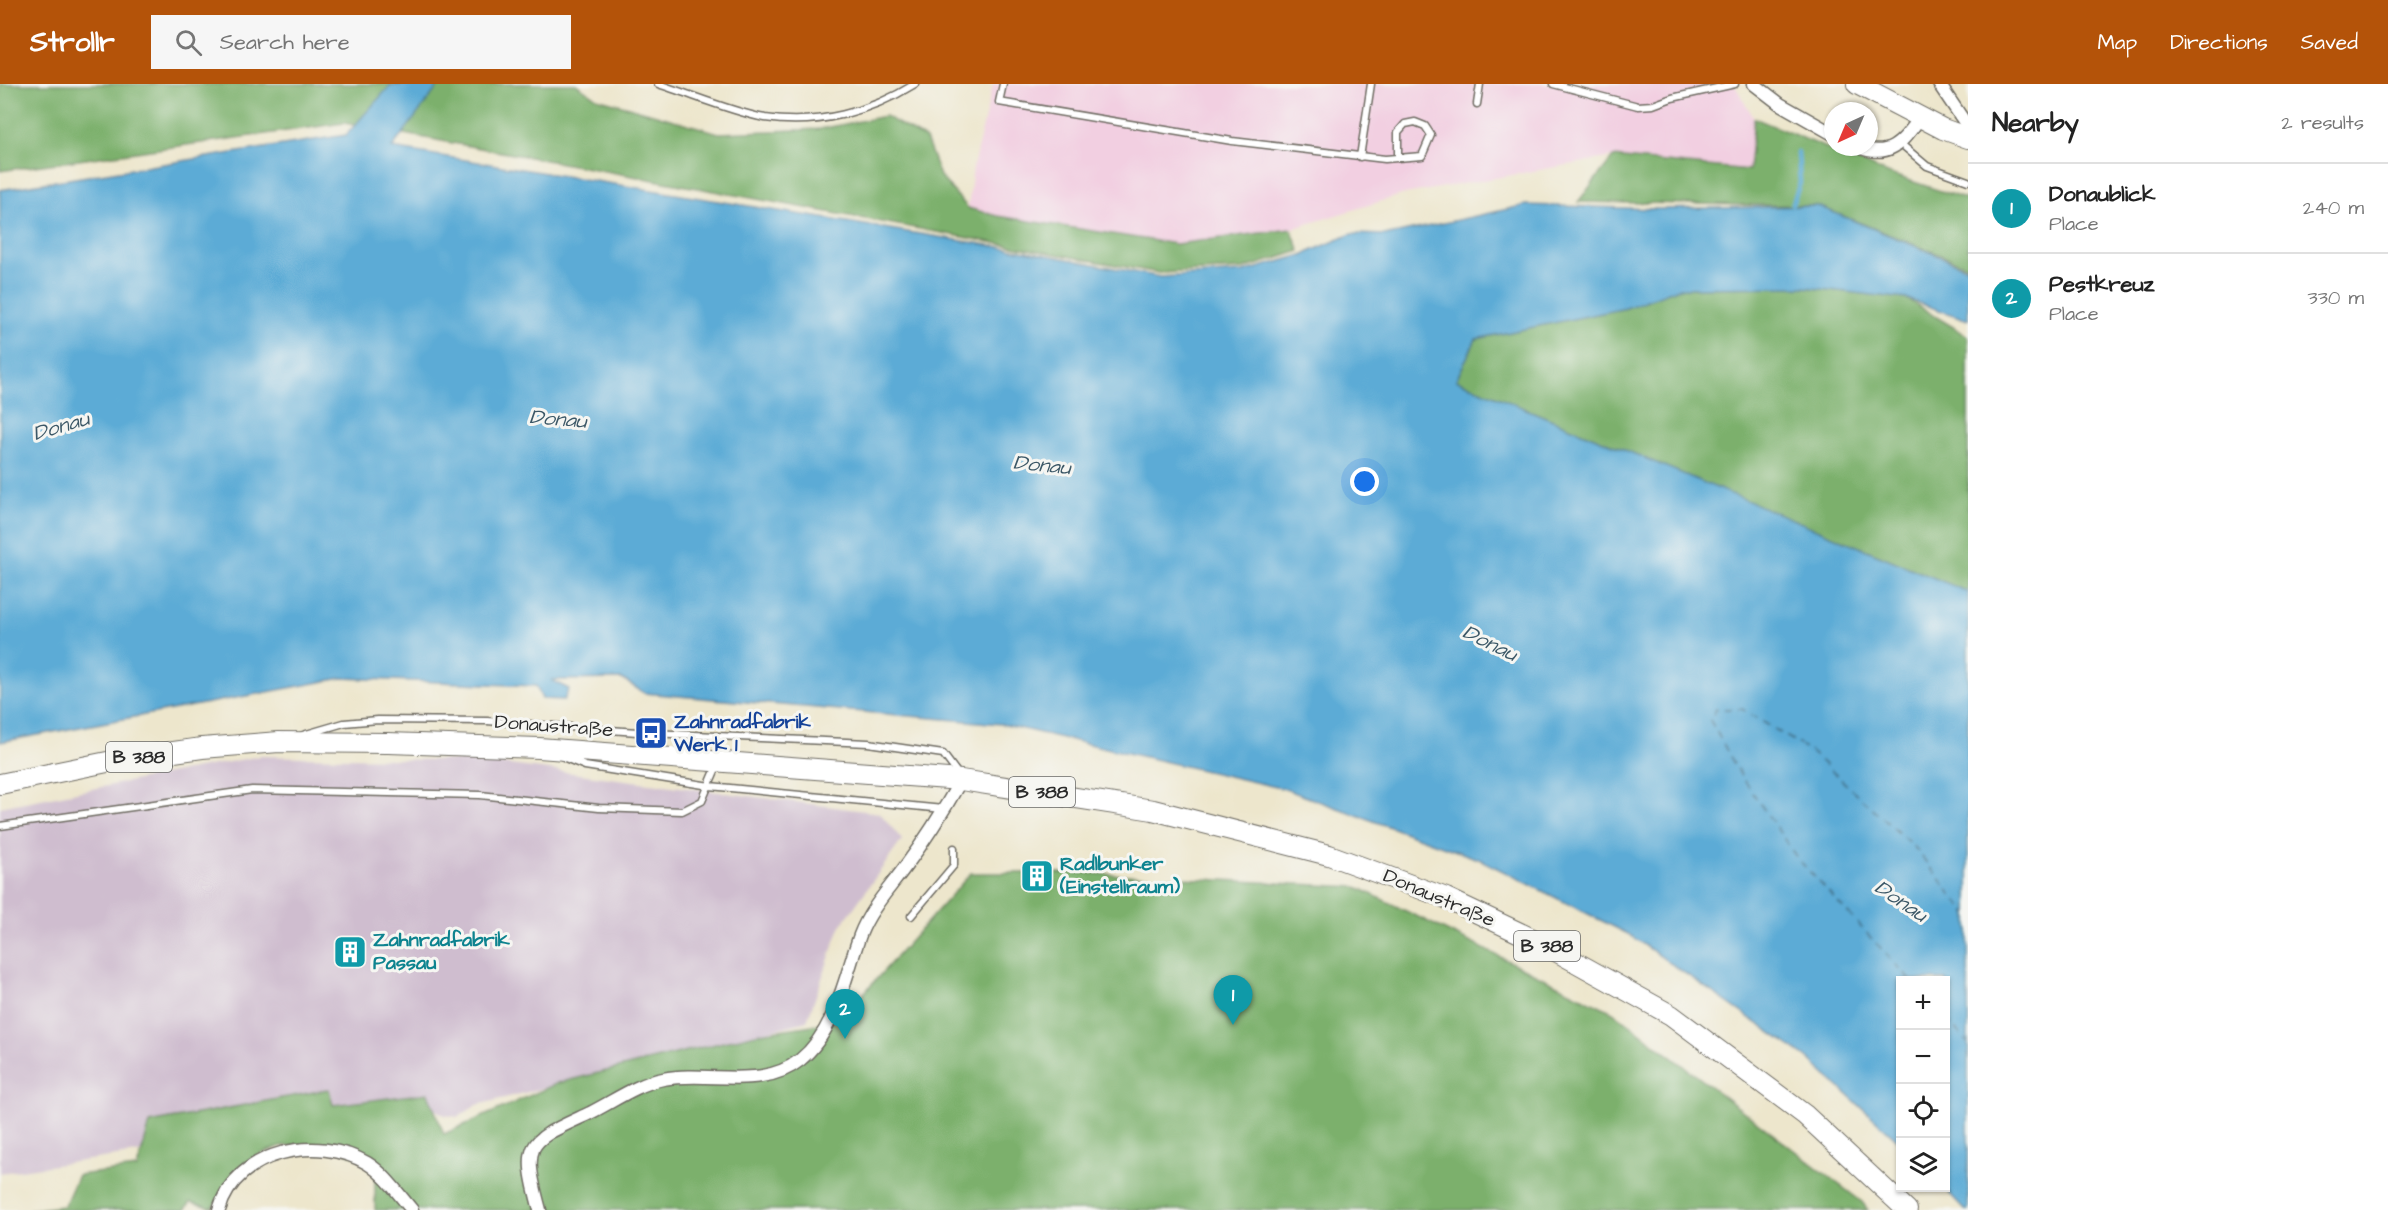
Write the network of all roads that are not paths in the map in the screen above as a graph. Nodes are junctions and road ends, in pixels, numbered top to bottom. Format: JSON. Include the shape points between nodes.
{"nodes":[{"id":1,"x":658,"y":84,"type":"edge"},
{"id":2,"x":915,"y":84,"type":"edge"},
{"id":3,"x":1003,"y":84,"type":"edge"},
{"id":4,"x":1371,"y":84,"type":"edge"},
{"id":5,"x":1480,"y":84,"type":"edge"},
{"id":6,"x":1553,"y":84,"type":"edge"},
{"id":7,"x":1735,"y":84,"type":"edge"},
{"id":8,"x":1754,"y":84,"type":"edge"},
{"id":9,"x":1857,"y":84,"type":"edge"},
{"id":10,"x":1939,"y":84,"type":"edge"},
{"id":11,"x":1881,"y":89,"type":"edge"},
{"id":12,"x":1477,"y":104,"type":"dead end"},
{"id":13,"x":1920,"y":118,"type":"junction"},
{"id":14,"x":1968,"y":127,"type":"edge"},
{"id":15,"x":1824,"y":129,"type":"edge"},
{"id":16,"x":1968,"y":138,"type":"edge"},
{"id":17,"x":1901,"y":144,"type":"junction"},
{"id":18,"x":1878,"y":150,"type":"edge"},
{"id":19,"x":1360,"y":157,"type":"junction"},
{"id":20,"x":1398,"y":158,"type":"junction"},
{"id":21,"x":1968,"y":181,"type":"edge"},
{"id":22,"x":279,"y":742,"type":"junction"},
{"id":23,"x":539,"y":748,"type":"junction"},
{"id":24,"x":718,"y":762,"type":"junction"},
{"id":25,"x":962,"y":780,"type":"junction"},
{"id":26,"x":0,"y":784,"type":"edge"},
{"id":27,"x":710,"y":786,"type":"junction"},
{"id":28,"x":945,"y":809,"type":"junction"},
{"id":29,"x":0,"y":826,"type":"edge"},
{"id":30,"x":954,"y":848,"type":"dead end"},
{"id":31,"x":911,"y":916,"type":"dead end"},
{"id":32,"x":219,"y":1210,"type":"edge"},
{"id":33,"x":412,"y":1210,"type":"edge"},
{"id":34,"x":540,"y":1210,"type":"edge"},
{"id":35,"x":1907,"y":1210,"type":"edge"}],
"edges":[{"from":1,"to":2,"type":"lane","via":[[763,117],[798,120],[874,107]]},
{"from":3,"to":19,"type":"lane","via":[[999,102],[1232,141]]},
{"from":4,"to":19,"type":"lane"},
{"from":5,"to":12,"type":"lane"},
{"from":6,"to":7,"type":"lane","via":[[1638,106]]},
{"from":8,"to":15,"type":"street"},
{"from":9,"to":11,"type":"main road"},
{"from":10,"to":14,"type":"street"},
{"from":11,"to":13,"type":"main road"},
{"from":13,"to":16,"type":"main road"},
{"from":13,"to":17,"type":"street"},
{"from":17,"to":18,"type":"street"},
{"from":17,"to":21,"type":"lane","via":[[1927,166]]},
{"from":19,"to":20,"type":"lane"},
{"from":20,"to":20,"type":"lane","via":[[1398,132],[1405,124],[1425,126],[1431,135],[1422,156]]},
{"from":22,"to":23,"type":"main road","name":"Donaustraße","number":"B 388"},
{"from":22,"to":25,"type":"lane","name":"Donaustraße","number":"B 388","via":[[344,723],[498,722],[868,743],[943,754]]},
{"from":22,"to":26,"type":"main road","name":"Donaustraße","number":"B 388","via":[[117,760]]},
{"from":23,"to":24,"type":"main road","name":"Donaustraße","number":"B 388"},
{"from":23,"to":27,"type":"lane","via":[[585,766]]},
{"from":24,"to":25,"type":"main road","name":"Donaustraße","number":"B 388"},
{"from":24,"to":27,"type":"lane"},
{"from":25,"to":28,"type":"street"},
{"from":25,"to":35,"type":"main road","name":"Donaustraße","number":"B 388","via":[[1153,810],[1329,855],[1446,898],[1543,944],[1671,1016],[1805,1115]]},
{"from":27,"to":28,"type":"lane"},
{"from":27,"to":29,"type":"lane","via":[[702,801],[682,811],[599,808],[480,795],[252,790]]},
{"from":28,"to":34,"type":"street","via":[[870,913],[828,1021],[816,1043],[800,1060],[785,1070],[764,1076],[665,1078],[556,1128],[541,1137],[529,1163]]},
{"from":30,"to":31,"type":"lane","via":[[954,865]]},
{"from":32,"to":33,"type":"street","via":[[229,1188],[243,1171],[259,1160],[299,1150],[350,1155],[368,1164]]}]}
